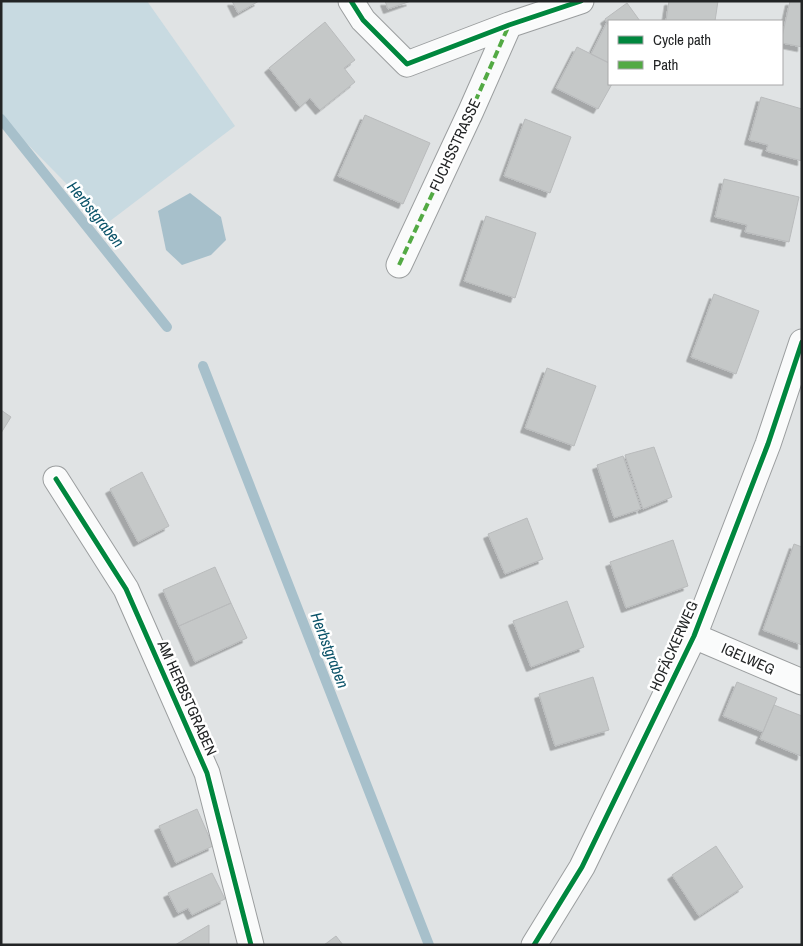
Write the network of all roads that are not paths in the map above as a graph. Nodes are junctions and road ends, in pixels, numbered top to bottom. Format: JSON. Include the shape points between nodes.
{"nodes":[{"id":1,"x":351,"y":1,"type":"edge"},
{"id":2,"x":580,"y":1,"type":"edge"},
{"id":3,"x":509,"y":25,"type":"junction"},
{"id":4,"x":398,"y":265,"type":"dead end"},
{"id":5,"x":802,"y":342,"type":"edge"},
{"id":6,"x":56,"y":479,"type":"dead end"},
{"id":7,"x":694,"y":636,"type":"junction"},
{"id":8,"x":802,"y":682,"type":"edge"},
{"id":9,"x":251,"y":945,"type":"edge"},
{"id":10,"x":534,"y":945,"type":"edge"}],
"edges":[{"from":1,"to":3,"type":"street","via":[[363,20],[407,64]]},
{"from":2,"to":3,"type":"street"},
{"from":3,"to":4,"type":"street","name":"FUCHSSTRASSE"},
{"from":5,"to":7,"type":"street","name":"HOFÄCKERWEG","via":[[768,444]]},
{"from":6,"to":9,"type":"street","name":"AM HERBSTGRABEN","via":[[126,588],[207,773]]},
{"from":7,"to":8,"type":"street","name":"IGELWEG"},
{"from":7,"to":10,"type":"street","name":"HOFÄCKERWEG","via":[[582,867]]}]}
